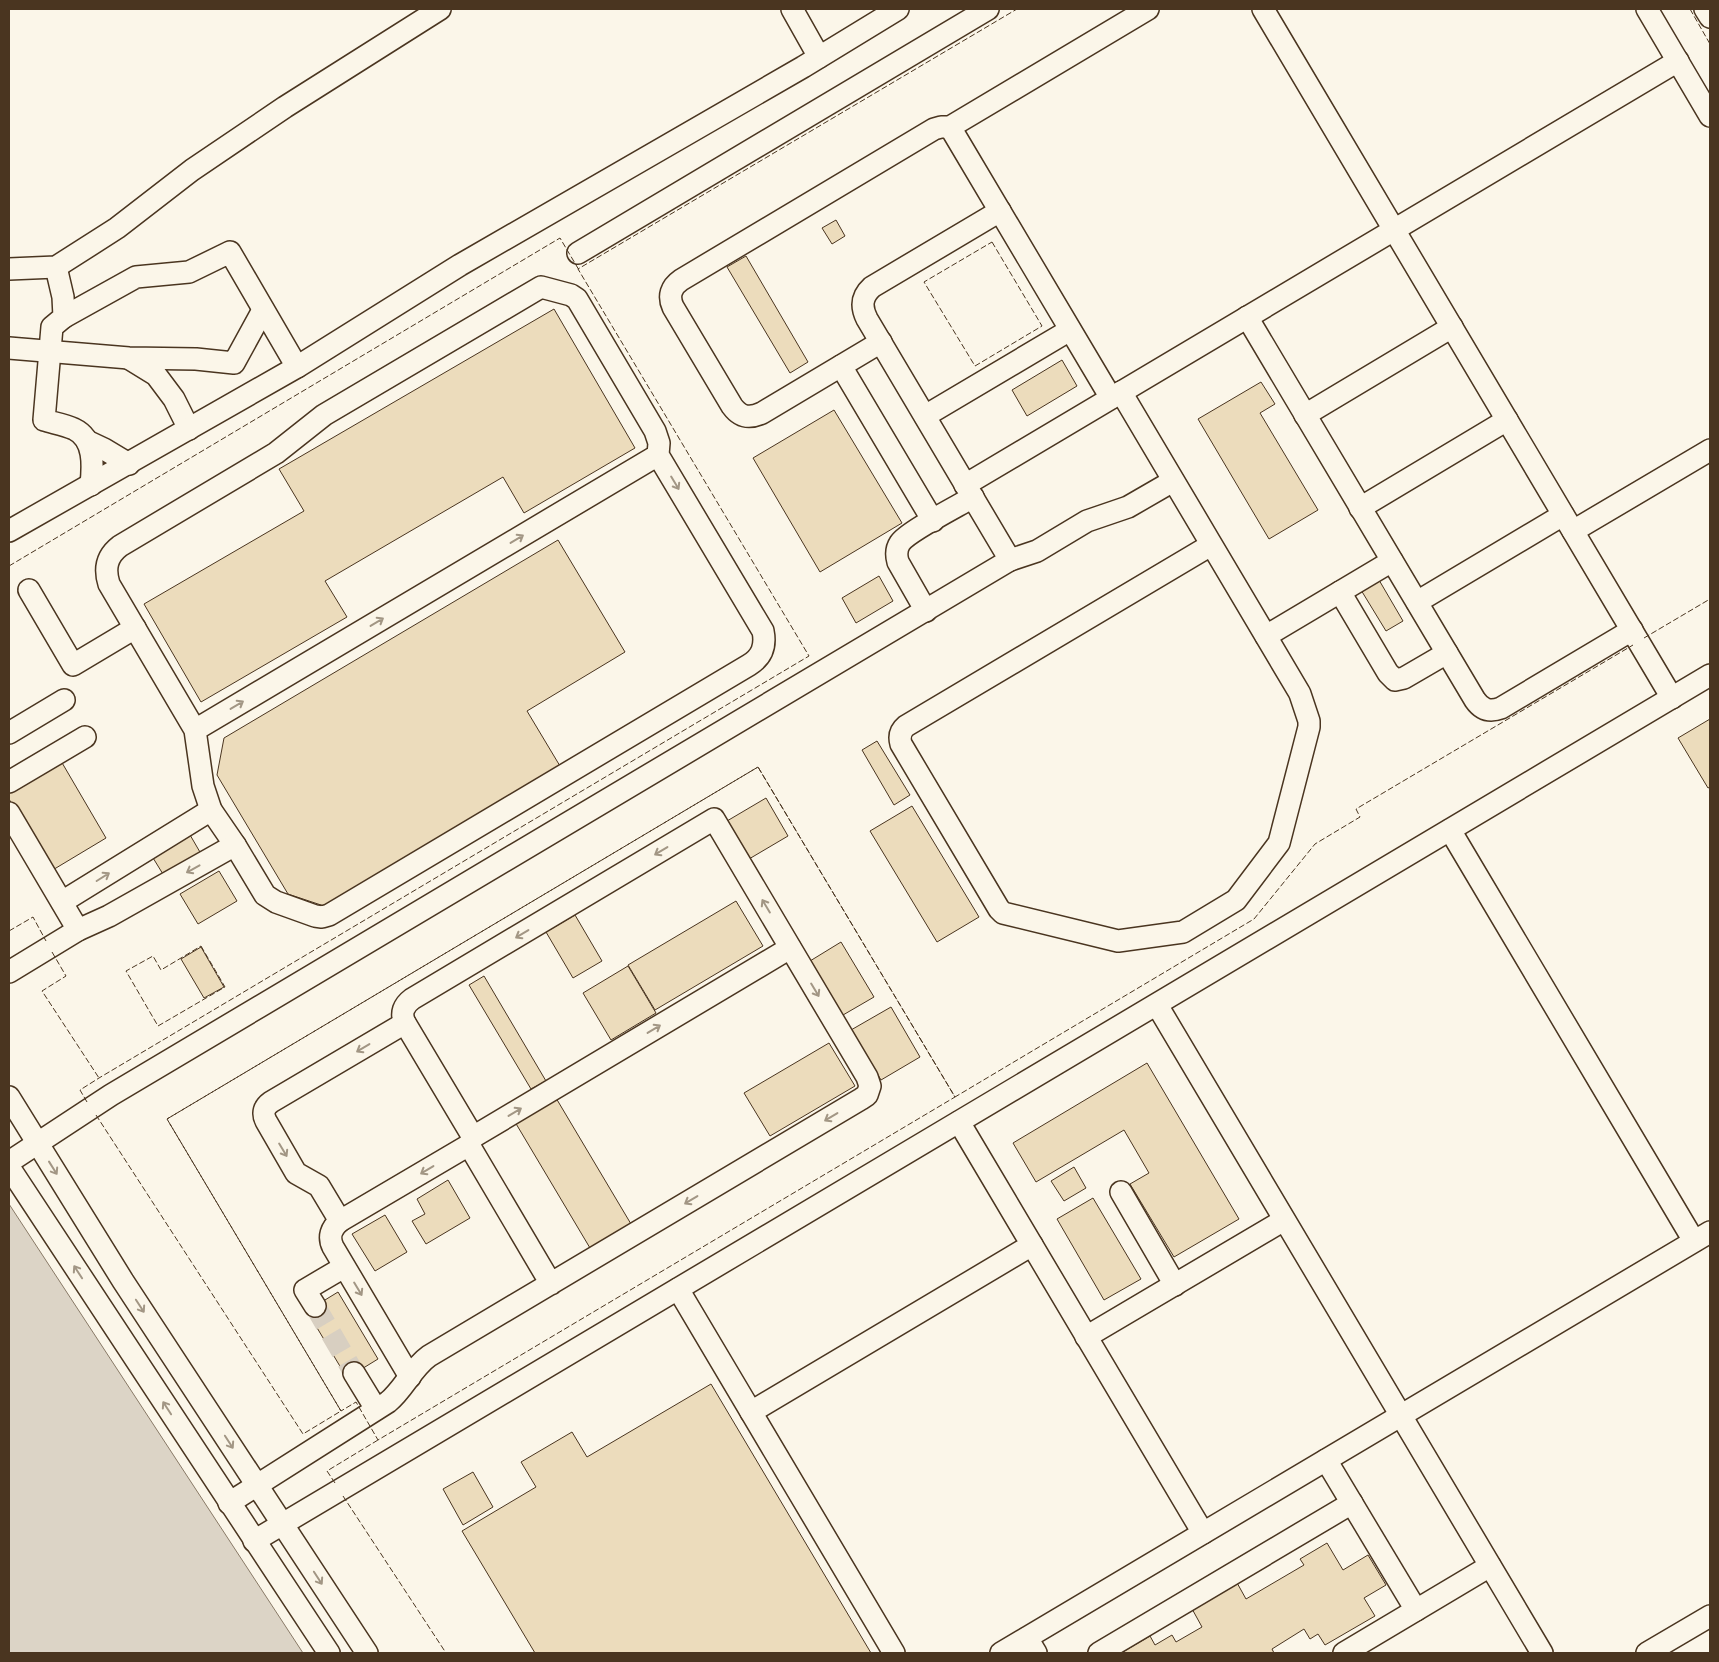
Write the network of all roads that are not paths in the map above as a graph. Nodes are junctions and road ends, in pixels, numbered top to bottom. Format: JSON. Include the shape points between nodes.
{"nodes":[{"id":1,"x":440,"y":9,"type":"edge"},
{"id":2,"x":792,"y":9,"type":"edge"},
{"id":3,"x":898,"y":9,"type":"edge"},
{"id":4,"x":988,"y":9,"type":"edge"},
{"id":5,"x":1148,"y":9,"type":"edge"},
{"id":6,"x":1263,"y":9,"type":"edge"},
{"id":7,"x":1647,"y":9,"type":"edge"},
{"id":8,"x":1705,"y":9,"type":"edge"},
{"id":9,"x":1710,"y":17,"type":"edge"},
{"id":10,"x":819,"y":57,"type":"junction"},
{"id":11,"x":1678,"y":61,"type":"junction"},
{"id":12,"x":1710,"y":116,"type":"edge"},
{"id":13,"x":950,"y":127,"type":"junction"},
{"id":14,"x":1000,"y":211,"type":"junction"},
{"id":15,"x":1394,"y":230,"type":"junction"},
{"id":16,"x":578,"y":253,"type":"dead end"},
{"id":17,"x":56,"y":268,"type":"junction"},
{"id":18,"x":9,"y":269,"type":"edge"},
{"id":19,"x":263,"y":310,"type":"junction"},
{"id":20,"x":64,"y":316,"type":"junction"},
{"id":21,"x":1247,"y":317,"type":"junction"},
{"id":22,"x":1452,"y":327,"type":"junction"},
{"id":23,"x":1070,"y":330,"type":"junction"},
{"id":24,"x":881,"y":342,"type":"junction"},
{"id":25,"x":9,"y":348,"type":"edge"},
{"id":26,"x":50,"y":352,"type":"junction"},
{"id":27,"x":129,"y":358,"type":"junction"},
{"id":28,"x":842,"y":366,"type":"junction"},
{"id":29,"x":297,"y":367,"type":"junction"},
{"id":30,"x":1116,"y":395,"type":"junction"},
{"id":31,"x":1305,"y":415,"type":"junction"},
{"id":32,"x":924,"y":416,"type":"junction"},
{"id":33,"x":1507,"y":420,"type":"junction"},
{"id":34,"x":189,"y":429,"type":"junction"},
{"id":35,"x":87,"y":441,"type":"junction"},
{"id":36,"x":1710,"y":450,"type":"edge"},
{"id":37,"x":658,"y":455,"type":"junction"},
{"id":38,"x":128,"y":464,"type":"junction"},
{"id":39,"x":1173,"y":481,"type":"junction"},
{"id":40,"x":91,"y":485,"type":"junction"},
{"id":41,"x":969,"y":491,"type":"junction"},
{"id":42,"x":1360,"y":508,"type":"junction"},
{"id":43,"x":933,"y":521,"type":"junction"},
{"id":44,"x":1568,"y":523,"type":"junction"},
{"id":45,"x":9,"y":531,"type":"edge"},
{"id":46,"x":1211,"y":545,"type":"junction"},
{"id":47,"x":1010,"y":560,"type":"junction"},
{"id":48,"x":1392,"y":561,"type":"junction"},
{"id":49,"x":29,"y":590,"type":"dead end"},
{"id":50,"x":1340,"y":592,"type":"junction"},
{"id":51,"x":1416,"y":602,"type":"junction"},
{"id":52,"x":926,"y":611,"type":"junction"},
{"id":53,"x":135,"y":628,"type":"junction"},
{"id":54,"x":1632,"y":630,"type":"junction"},
{"id":55,"x":1266,"y":636,"type":"junction"},
{"id":56,"x":1447,"y":654,"type":"junction"},
{"id":57,"x":1710,"y":675,"type":"edge"},
{"id":58,"x":1672,"y":698,"type":"junction"},
{"id":59,"x":64,"y":700,"type":"dead end"},
{"id":60,"x":195,"y":730,"type":"junction"},
{"id":61,"x":9,"y":733,"type":"edge"},
{"id":62,"x":85,"y":737,"type":"dead end"},
{"id":63,"x":9,"y":782,"type":"edge"},
{"id":64,"x":211,"y":810,"type":"junction"},
{"id":65,"x":9,"y":814,"type":"edge"},
{"id":66,"x":1450,"y":830,"type":"junction"},
{"id":67,"x":236,"y":846,"type":"junction"},
{"id":68,"x":62,"y":902,"type":"junction"},
{"id":69,"x":78,"y":930,"type":"junction"},
{"id":70,"x":790,"y":948,"type":"junction"},
{"id":71,"x":9,"y":972,"type":"edge"},
{"id":72,"x":1156,"y":1004,"type":"junction"},
{"id":73,"x":405,"y":1023,"type":"junction"},
{"id":74,"x":9,"y":1097,"type":"edge"},
{"id":75,"x":959,"y":1122,"type":"junction"},
{"id":76,"x":471,"y":1141,"type":"junction"},
{"id":77,"x":38,"y":1143,"type":"junction"},
{"id":78,"x":9,"y":1162,"type":"edge"},
{"id":79,"x":9,"y":1168,"type":"edge"},
{"id":80,"x":1121,"y":1192,"type":"dead end"},
{"id":81,"x":1284,"y":1220,"type":"junction"},
{"id":82,"x":340,"y":1221,"type":"junction"},
{"id":83,"x":1702,"y":1236,"type":"edge"},
{"id":84,"x":1032,"y":1245,"type":"junction"},
{"id":85,"x":344,"y":1267,"type":"junction"},
{"id":86,"x":551,"y":1284,"type":"junction"},
{"id":87,"x":1175,"y":1284,"type":"junction"},
{"id":88,"x":678,"y":1289,"type":"junction"},
{"id":89,"x":315,"y":1306,"type":"tunnel mouth"},
{"id":90,"x":1086,"y":1337,"type":"junction"},
{"id":91,"x":354,"y":1373,"type":"tunnel mouth"},
{"id":92,"x":410,"y":1377,"type":"junction"},
{"id":93,"x":376,"y":1410,"type":"junction"},
{"id":94,"x":751,"y":1412,"type":"junction"},
{"id":95,"x":1401,"y":1416,"type":"junction"},
{"id":96,"x":1326,"y":1460,"type":"junction"},
{"id":97,"x":257,"y":1485,"type":"junction"},
{"id":98,"x":229,"y":1503,"type":"junction"},
{"id":99,"x":1352,"y":1503,"type":"junction"},
{"id":100,"x":283,"y":1524,"type":"junction"},
{"id":101,"x":1203,"y":1533,"type":"junction"},
{"id":102,"x":254,"y":1541,"type":"junction"},
{"id":103,"x":1490,"y":1566,"type":"junction"},
{"id":104,"x":1416,"y":1610,"type":"junction"},
{"id":105,"x":1710,"y":1616,"type":"edge"},
{"id":106,"x":1032,"y":1646,"type":"edge"},
{"id":107,"x":1358,"y":1650,"type":"edge"},
{"id":108,"x":329,"y":1653,"type":"edge"},
{"id":109,"x":367,"y":1653,"type":"edge"},
{"id":110,"x":894,"y":1653,"type":"edge"},
{"id":111,"x":1001,"y":1653,"type":"edge"},
{"id":112,"x":1099,"y":1653,"type":"edge"},
{"id":113,"x":1542,"y":1653,"type":"edge"},
{"id":114,"x":1647,"y":1653,"type":"edge"}],
"edges":[{"from":1,"to":17,"type":"street","via":[[285,106],[192,170],[117,228]]},
{"from":2,"to":10,"type":"street"},
{"from":3,"to":10,"type":"street"},
{"from":4,"to":16,"type":"street"},
{"from":5,"to":13,"type":"street"},
{"from":6,"to":15,"type":"street"},
{"from":7,"to":11,"type":"street"},
{"from":8,"to":9,"type":"street"},
{"from":10,"to":29,"type":"street","via":[[460,266]]},
{"from":11,"to":12,"type":"street"},
{"from":11,"to":15,"type":"street"},
{"from":13,"to":14,"type":"street"},
{"from":13,"to":28,"type":"street","via":[[934,130],[672,288],[673,307],[740,415],[758,415]]},
{"from":14,"to":23,"type":"street"},
{"from":14,"to":24,"type":"street","via":[[868,291],[863,300],[863,310]]},
{"from":15,"to":21,"type":"street"},
{"from":15,"to":22,"type":"street"},
{"from":17,"to":18,"type":"street"},
{"from":17,"to":20,"type":"street"},
{"from":19,"to":20,"type":"street","via":[[230,252],[189,272],[136,277]]},
{"from":19,"to":27,"type":"street","via":[[234,363]]},
{"from":19,"to":29,"type":"street"},
{"from":20,"to":26,"type":"street","via":[[52,327]]},
{"from":21,"to":30,"type":"street"},
{"from":21,"to":31,"type":"street"},
{"from":22,"to":31,"type":"street"},
{"from":22,"to":33,"type":"street"},
{"from":23,"to":30,"type":"street"},
{"from":23,"to":32,"type":"street"},
{"from":24,"to":28,"type":"street"},
{"from":24,"to":32,"type":"street"},
{"from":25,"to":26,"type":"street"},
{"from":26,"to":27,"type":"street"},
{"from":26,"to":35,"type":"street","via":[[44,420],[76,430]]},
{"from":27,"to":34,"type":"street","via":[[156,375],[174,399]]},
{"from":28,"to":43,"type":"street"},
{"from":29,"to":34,"type":"street"},
{"from":30,"to":39,"type":"street"},
{"from":30,"to":41,"type":"street"},
{"from":31,"to":42,"type":"street"},
{"from":32,"to":41,"type":"street"},
{"from":33,"to":42,"type":"street"},
{"from":33,"to":44,"type":"street"},
{"from":34,"to":38,"type":"street"},
{"from":35,"to":38,"type":"street"},
{"from":35,"to":40,"type":"street","via":[[93,458]]},
{"from":36,"to":44,"type":"street"},
{"from":37,"to":53,"type":"street","via":[[655,431],[577,299],[541,287],[324,416],[276,453],[115,550],[106,566],[107,578]]},
{"from":60,"to":37,"type":"street","one_way":true},
{"from":37,"to":67,"type":"street","one_way":true,"via":[[763,631],[764,646],[756,661],[326,916],[315,916],[268,898]]},
{"from":38,"to":40,"type":"street"},
{"from":39,"to":46,"type":"street"},
{"from":39,"to":47,"type":"street","via":[[1128,507],[1087,521],[1037,551]]},
{"from":40,"to":45,"type":"street"},
{"from":41,"to":43,"type":"street"},
{"from":41,"to":47,"type":"street"},
{"from":42,"to":48,"type":"street"},
{"from":43,"to":52,"type":"street","via":[[903,539],[896,554]]},
{"from":44,"to":51,"type":"street"},
{"from":44,"to":54,"type":"street"},
{"from":46,"to":55,"type":"street"},
{"from":46,"to":55,"type":"street","via":[[906,726],[901,732],[901,744],[1000,910],[1118,941],[1184,932],[1238,900],[1279,842],[1309,727],[1300,694]]},
{"from":47,"to":52,"type":"street"},
{"from":48,"to":50,"type":"street"},
{"from":48,"to":51,"type":"street"},
{"from":49,"to":53,"type":"street","via":[[74,665]]},
{"from":50,"to":55,"type":"street"},
{"from":50,"to":56,"type":"street","via":[[1388,673],[1396,680]]},
{"from":51,"to":56,"type":"street"},
{"from":52,"to":77,"type":"street","via":[[111,1095]]},
{"from":53,"to":60,"type":"street"},
{"from":54,"to":56,"type":"street","via":[[1493,710],[1476,703]]},
{"from":54,"to":58,"type":"street"},
{"from":57,"to":58,"type":"street"},
{"from":58,"to":66,"type":"street"},
{"from":59,"to":61,"type":"street"},
{"from":60,"to":64,"type":"street","via":[[202,786]]},
{"from":62,"to":63,"type":"street"},
{"from":64,"to":67,"type":"street"},
{"from":68,"to":64,"type":"street","one_way":true},
{"from":65,"to":68,"type":"street"},
{"from":66,"to":72,"type":"street"},
{"from":66,"to":83,"type":"street"},
{"from":67,"to":69,"type":"street","one_way":true},
{"from":68,"to":69,"type":"street"},
{"from":69,"to":71,"type":"street"},
{"from":70,"to":73,"type":"street","one_way":true,"via":[[714,819],[412,999],[403,1009]]},
{"from":76,"to":70,"type":"street","one_way":true},
{"from":70,"to":86,"type":"street","one_way":true,"via":[[867,1077],[870,1086],[867,1095]]},
{"from":72,"to":75,"type":"street"},
{"from":72,"to":81,"type":"street"},
{"from":73,"to":76,"type":"street"},
{"from":73,"to":82,"type":"street","one_way":true,"via":[[264,1109],[266,1121],[296,1173],[319,1186]]},
{"from":74,"to":77,"type":"street"},
{"from":75,"to":84,"type":"street"},
{"from":75,"to":88,"type":"street"},
{"from":76,"to":82,"type":"street","one_way":true},
{"from":76,"to":86,"type":"street"},
{"from":77,"to":78,"type":"street"},
{"from":77,"to":97,"type":"street","one_way":true},
{"from":98,"to":79,"type":"street","one_way":true},
{"from":80,"to":87,"type":"street"},
{"from":81,"to":87,"type":"street"},
{"from":81,"to":95,"type":"street"},
{"from":82,"to":85,"type":"street","via":[[330,1237]]},
{"from":83,"to":95,"type":"street"},
{"from":84,"to":90,"type":"street"},
{"from":84,"to":94,"type":"street"},
{"from":85,"to":89,"type":"street","via":[[305,1290]]},
{"from":85,"to":92,"type":"street","one_way":true},
{"from":86,"to":92,"type":"street","via":[[429,1356]]},
{"from":87,"to":90,"type":"street"},
{"from":88,"to":94,"type":"street"},
{"from":88,"to":100,"type":"street"},
{"from":90,"to":101,"type":"street"},
{"from":91,"to":93,"type":"street"},
{"from":92,"to":93,"type":"street","via":[[392,1399]]},
{"from":93,"to":97,"type":"street"},
{"from":94,"to":110,"type":"street"},
{"from":95,"to":96,"type":"street"},
{"from":95,"to":103,"type":"street"},
{"from":96,"to":99,"type":"street"},
{"from":96,"to":101,"type":"street"},
{"from":97,"to":98,"type":"street"},
{"from":97,"to":100,"type":"street"},
{"from":98,"to":102,"type":"street"},
{"from":99,"to":104,"type":"street"},
{"from":99,"to":112,"type":"street"},
{"from":100,"to":102,"type":"street"},
{"from":100,"to":109,"type":"street","one_way":true},
{"from":101,"to":106,"type":"street"},
{"from":102,"to":108,"type":"street"},
{"from":103,"to":104,"type":"street"},
{"from":103,"to":113,"type":"street"},
{"from":104,"to":107,"type":"street"},
{"from":105,"to":114,"type":"street"},
{"from":106,"to":111,"type":"street"}]}
